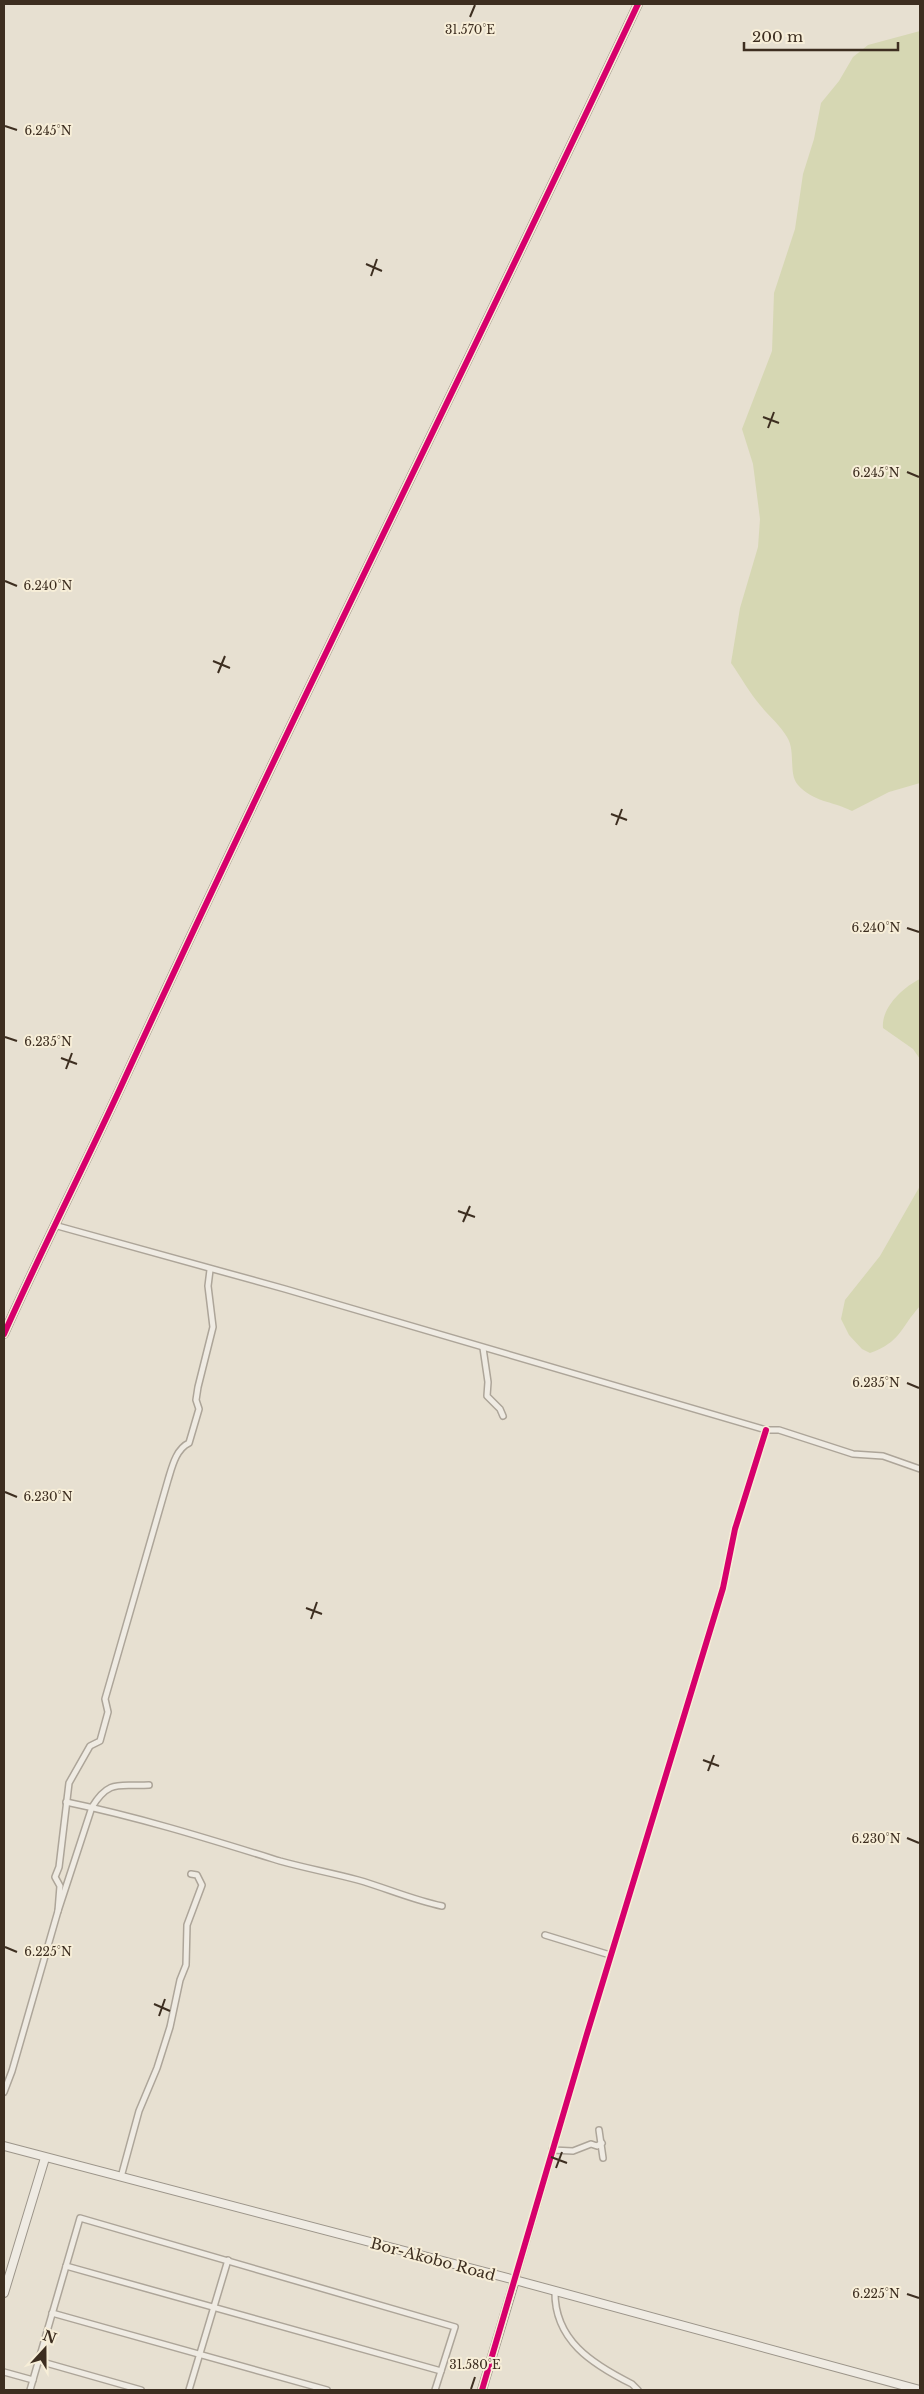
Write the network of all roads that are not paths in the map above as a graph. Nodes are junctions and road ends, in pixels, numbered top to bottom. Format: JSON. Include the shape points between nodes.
{"nodes":[{"id":1,"x":638,"y":4,"type":"edge"},
{"id":2,"x":54,"y":1225,"type":"junction"},
{"id":3,"x":210,"y":1270,"type":"junction"},
{"id":4,"x":4,"y":1334,"type":"edge"},
{"id":5,"x":483,"y":1348,"type":"junction"},
{"id":6,"x":503,"y":1416,"type":"dead end"},
{"id":7,"x":766,"y":1430,"type":"junction"},
{"id":8,"x":920,"y":1469,"type":"edge"},
{"id":9,"x":149,"y":1785,"type":"dead end"},
{"id":10,"x":66,"y":1802,"type":"junction"},
{"id":11,"x":92,"y":1807,"type":"junction"},
{"id":12,"x":191,"y":1874,"type":"dead end"},
{"id":13,"x":442,"y":1906,"type":"dead end"},
{"id":14,"x":58,"y":1911,"type":"junction"},
{"id":15,"x":545,"y":1936,"type":"dead end"},
{"id":16,"x":610,"y":1955,"type":"junction"},
{"id":17,"x":4,"y":2092,"type":"edge"},
{"id":18,"x":599,"y":2130,"type":"dead end"},
{"id":19,"x":602,"y":2143,"type":"junction"},
{"id":20,"x":4,"y":2146,"type":"edge"},
{"id":21,"x":552,"y":2150,"type":"junction"},
{"id":22,"x":45,"y":2158,"type":"junction"},
{"id":23,"x":603,"y":2158,"type":"dead end"},
{"id":24,"x":120,"y":2177,"type":"junction"},
{"id":25,"x":228,"y":2260,"type":"junction"},
{"id":26,"x":66,"y":2266,"type":"junction"},
{"id":27,"x":515,"y":2280,"type":"junction"},
{"id":28,"x":555,"y":2291,"type":"junction"},
{"id":29,"x":4,"y":2293,"type":"edge"},
{"id":30,"x":214,"y":2306,"type":"junction"},
{"id":31,"x":52,"y":2313,"type":"junction"},
{"id":32,"x":199,"y":2354,"type":"junction"},
{"id":33,"x":38,"y":2361,"type":"junction"},
{"id":34,"x":441,"y":2370,"type":"junction"},
{"id":35,"x":4,"y":2372,"type":"edge"},
{"id":36,"x":33,"y":2380,"type":"junction"},
{"id":37,"x":30,"y":2390,"type":"edge"},
{"id":38,"x":141,"y":2390,"type":"edge"},
{"id":39,"x":189,"y":2390,"type":"edge"},
{"id":40,"x":327,"y":2390,"type":"edge"},
{"id":41,"x":435,"y":2390,"type":"edge"},
{"id":42,"x":482,"y":2390,"type":"edge"},
{"id":43,"x":638,"y":2390,"type":"edge"},
{"id":44,"x":920,"y":2390,"type":"edge"}],
"edges":[{"from":1,"to":2,"type":"street","via":[[320,663]]},
{"from":2,"to":3,"type":"street"},
{"from":2,"to":4,"type":"street"},
{"from":3,"to":5,"type":"street"},
{"from":3,"to":10,"type":"street","via":[[208,1286],[214,1327],[198,1387],[196,1400],[199,1409],[189,1442],[175,1458],[170,1472],[104,1699],[108,1712],[100,1741],[90,1746],[68,1783]]},
{"from":5,"to":6,"type":"street","via":[[487,1396]]},
{"from":5,"to":7,"type":"street"},
{"from":7,"to":8,"type":"street","via":[[779,1430],[853,1454],[883,1456]]},
{"from":7,"to":16,"type":"street","via":[[735,1530],[723,1588]]},
{"from":9,"to":11,"type":"street","via":[[113,1785]]},
{"from":10,"to":11,"type":"street"},
{"from":10,"to":14,"type":"street","via":[[59,1867],[55,1877],[60,1886]]},
{"from":11,"to":13,"type":"street"},
{"from":11,"to":14,"type":"street"},
{"from":12,"to":24,"type":"street","via":[[196,1875],[202,1884],[187,1925],[186,1965],[170,2027],[139,2111]]},
{"from":14,"to":17,"type":"street"},
{"from":15,"to":16,"type":"street"},
{"from":16,"to":21,"type":"street"},
{"from":18,"to":19,"type":"street"},
{"from":19,"to":21,"type":"street","via":[[573,2150]]},
{"from":19,"to":23,"type":"street"},
{"from":20,"to":22,"type":"street","name":"Bor-Akobo Road"},
{"from":21,"to":27,"type":"street"},
{"from":22,"to":24,"type":"street","name":"Bor-Akobo Road"},
{"from":22,"to":29,"type":"street"},
{"from":24,"to":27,"type":"street","name":"Bor-Akobo Road"},
{"from":25,"to":26,"type":"street","via":[[80,2218]]},
{"from":25,"to":30,"type":"street"},
{"from":25,"to":34,"type":"street","via":[[455,2327]]},
{"from":26,"to":30,"type":"street"},
{"from":26,"to":31,"type":"street"},
{"from":27,"to":28,"type":"street","name":"Bor-Akobo Road"},
{"from":27,"to":42,"type":"street"},
{"from":28,"to":43,"type":"street","via":[[565,2334],[581,2352]]},
{"from":28,"to":44,"type":"street","name":"Bor-Akobo Road"},
{"from":30,"to":32,"type":"street"},
{"from":30,"to":34,"type":"street"},
{"from":31,"to":32,"type":"street"},
{"from":31,"to":33,"type":"street"},
{"from":32,"to":39,"type":"street"},
{"from":32,"to":40,"type":"street"},
{"from":33,"to":36,"type":"street"},
{"from":33,"to":38,"type":"street"},
{"from":34,"to":41,"type":"street"},
{"from":35,"to":36,"type":"street"},
{"from":36,"to":37,"type":"street"}]}
